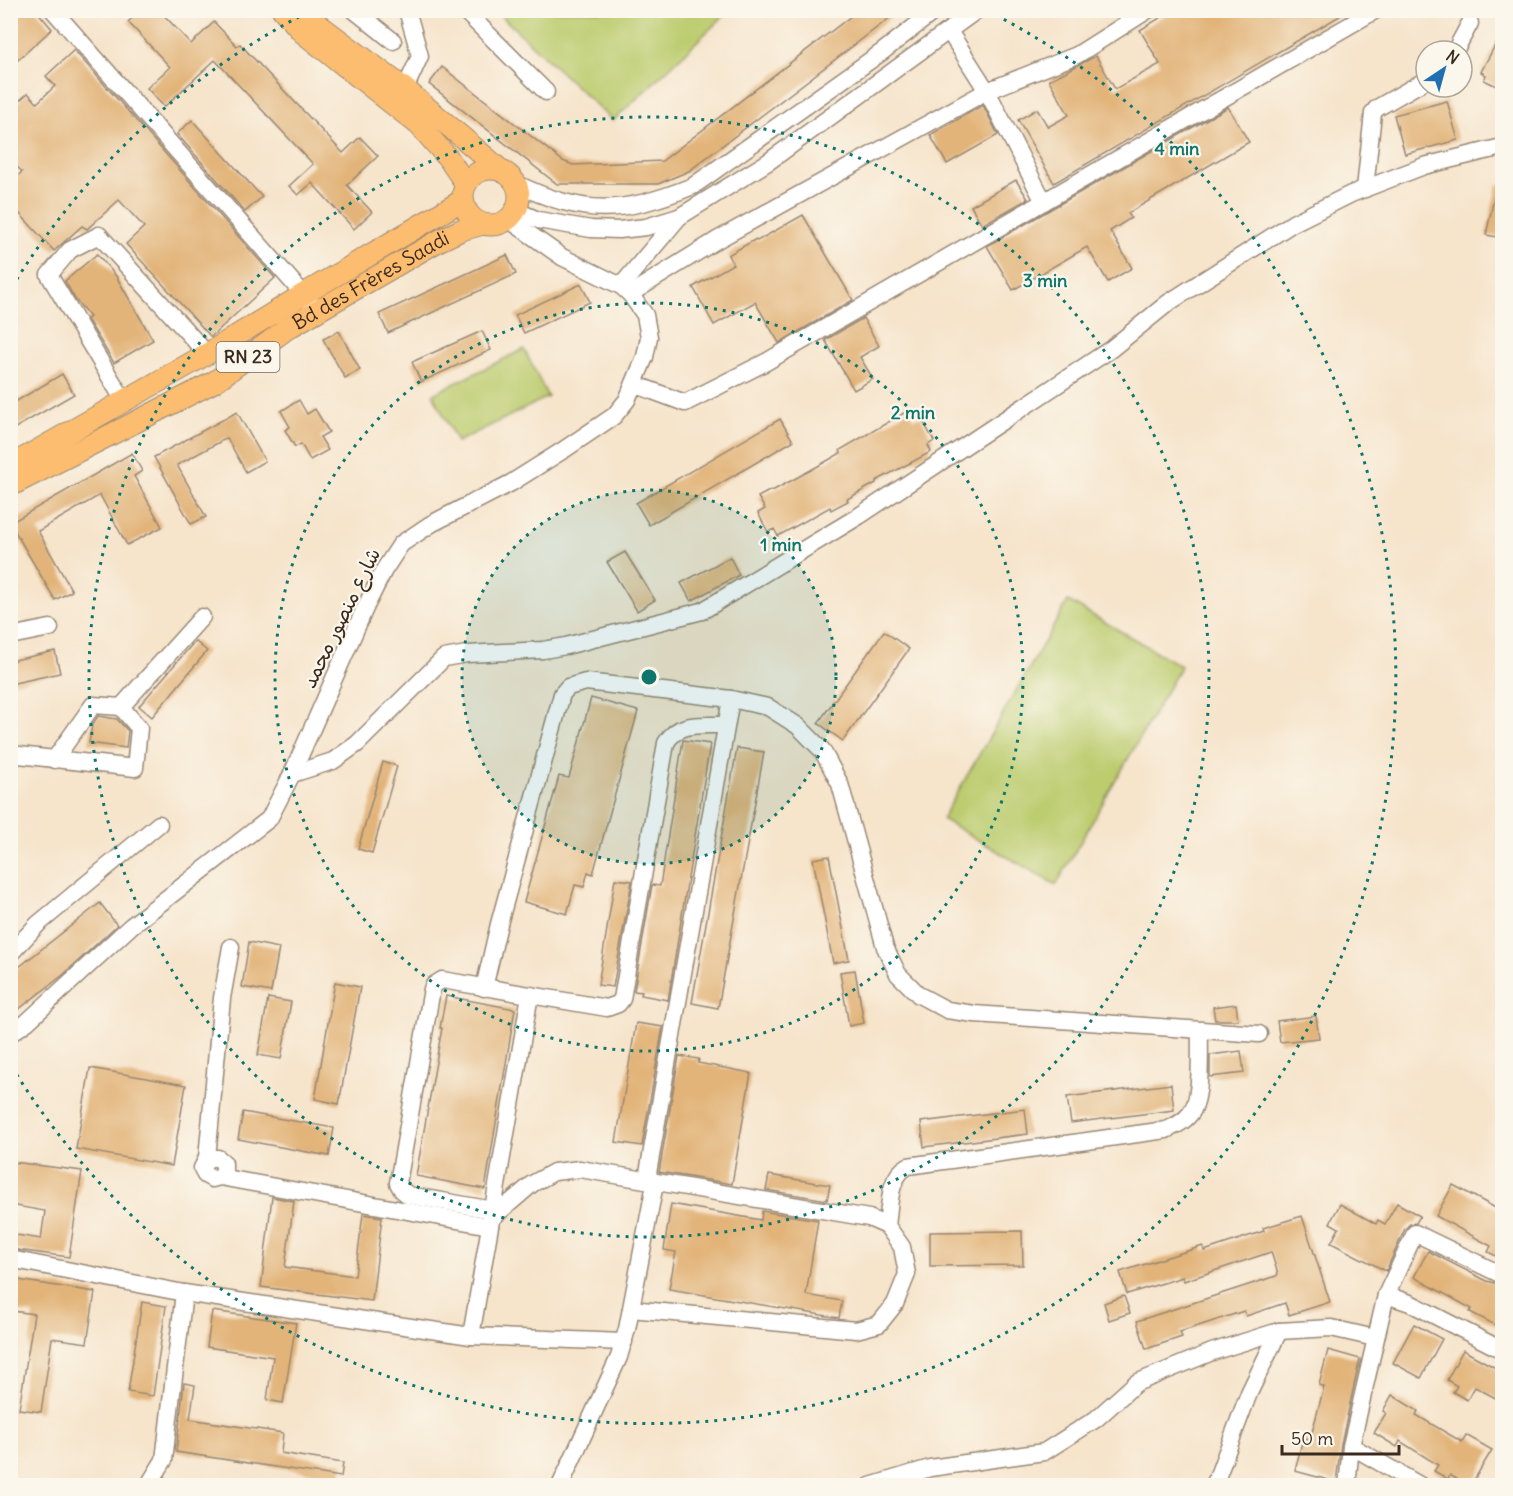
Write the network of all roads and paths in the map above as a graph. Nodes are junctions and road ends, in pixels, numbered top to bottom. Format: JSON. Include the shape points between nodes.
{"nodes":[{"id":1,"x":54,"y":10,"type":"edge"},
{"id":2,"x":283,"y":10,"type":"edge"},
{"id":3,"x":297,"y":10,"type":"edge"},
{"id":4,"x":354,"y":10,"type":"edge"},
{"id":5,"x":407,"y":10,"type":"edge"},
{"id":6,"x":464,"y":10,"type":"edge"},
{"id":7,"x":936,"y":10,"type":"edge"},
{"id":8,"x":977,"y":10,"type":"edge"},
{"id":9,"x":1148,"y":10,"type":"edge"},
{"id":10,"x":1376,"y":10,"type":"edge"},
{"id":11,"x":1470,"y":23,"type":"dead end"},
{"id":12,"x":949,"y":31,"type":"junction"},
{"id":13,"x":1461,"y":39,"type":"edge"},
{"id":14,"x":393,"y":41,"type":"dead end"},
{"id":15,"x":1414,"y":87,"type":"edge"},
{"id":16,"x":405,"y":89,"type":"junction"},
{"id":17,"x":987,"y":91,"type":"junction"},
{"id":18,"x":546,"y":92,"type":"dead end"},
{"id":19,"x":1503,"y":147,"type":"edge"},
{"id":20,"x":448,"y":158,"type":"junction"},
{"id":21,"x":509,"y":178,"type":"junction"},
{"id":22,"x":1365,"y":189,"type":"junction"},
{"id":23,"x":465,"y":192,"type":"junction"},
{"id":24,"x":1044,"y":202,"type":"junction"},
{"id":25,"x":512,"y":214,"type":"junction"},
{"id":26,"x":440,"y":216,"type":"junction"},
{"id":27,"x":679,"y":218,"type":"junction"},
{"id":28,"x":483,"y":224,"type":"junction"},
{"id":29,"x":625,"y":290,"type":"junction"},
{"id":30,"x":310,"y":302,"type":"junction"},
{"id":31,"x":207,"y":354,"type":"junction"},
{"id":32,"x":634,"y":384,"type":"junction"},
{"id":33,"x":124,"y":401,"type":"junction"},
{"id":34,"x":10,"y":466,"type":"edge"},
{"id":35,"x":10,"y":486,"type":"edge"},
{"id":36,"x":202,"y":617,"type":"dead end"},
{"id":37,"x":50,"y":628,"type":"dead end"},
{"id":38,"x":10,"y":636,"type":"edge"},
{"id":39,"x":731,"y":699,"type":"junction"},
{"id":40,"x":121,"y":707,"type":"junction"},
{"id":41,"x":726,"y":725,"type":"junction"},
{"id":42,"x":10,"y":754,"type":"edge"},
{"id":43,"x":54,"y":760,"type":"junction"},
{"id":44,"x":292,"y":774,"type":"junction"},
{"id":45,"x":159,"y":824,"type":"dead end"},
{"id":46,"x":231,"y":947,"type":"dead end"},
{"id":47,"x":10,"y":954,"type":"edge"},
{"id":48,"x":484,"y":988,"type":"junction"},
{"id":49,"x":530,"y":995,"type":"junction"},
{"id":50,"x":1200,"y":1031,"type":"junction"},
{"id":51,"x":1259,"y":1034,"type":"dead end"},
{"id":52,"x":10,"y":1035,"type":"edge"},
{"id":53,"x":651,"y":1182,"type":"junction"},
{"id":54,"x":491,"y":1218,"type":"junction"},
{"id":55,"x":886,"y":1226,"type":"junction"},
{"id":56,"x":10,"y":1259,"type":"edge"},
{"id":57,"x":1503,"y":1275,"type":"edge"},
{"id":58,"x":184,"y":1293,"type":"junction"},
{"id":59,"x":1386,"y":1295,"type":"junction"},
{"id":60,"x":631,"y":1309,"type":"junction"},
{"id":61,"x":1279,"y":1331,"type":"junction"},
{"id":62,"x":471,"y":1336,"type":"junction"},
{"id":63,"x":1375,"y":1338,"type":"junction"},
{"id":64,"x":624,"y":1342,"type":"junction"},
{"id":65,"x":1503,"y":1350,"type":"edge"},
{"id":66,"x":1351,"y":1446,"type":"junction"},
{"id":67,"x":148,"y":1485,"type":"edge"},
{"id":68,"x":560,"y":1485,"type":"edge"},
{"id":69,"x":870,"y":1485,"type":"edge"},
{"id":70,"x":1214,"y":1485,"type":"edge"},
{"id":71,"x":1347,"y":1485,"type":"edge"},
{"id":72,"x":1421,"y":1485,"type":"edge"}],
"edges":[{"from":1,"to":30,"type":"street"},
{"from":2,"to":20,"type":"main road","via":[[302,32],[419,125]]},
{"from":3,"to":16,"type":"main road"},
{"from":4,"to":14,"type":"street"},
{"from":5,"to":16,"type":"street","via":[[420,56]]},
{"from":6,"to":18,"type":"street"},
{"from":7,"to":21,"type":"street","via":[[693,186],[660,199],[584,208],[544,198]]},
{"from":8,"to":12,"type":"street"},
{"from":9,"to":17,"type":"street","via":[[1077,55]]},
{"from":10,"to":24,"type":"street"},
{"from":11,"to":13,"type":"street"},
{"from":12,"to":17,"type":"street"},
{"from":12,"to":27,"type":"street","via":[[768,162]]},
{"from":15,"to":22,"type":"street","via":[[1373,113]]},
{"from":16,"to":21,"type":"main road"},
{"from":17,"to":24,"type":"street"},
{"from":17,"to":29,"type":"street"},
{"from":19,"to":22,"type":"street","via":[[1424,166]]},
{"from":20,"to":23,"type":"main road"},
{"from":20,"to":26,"type":"main road","via":[[450,188]]},
{"from":21,"to":23,"type":"main road","via":[[485,170],[477,173]]},
{"from":21,"to":25,"type":"main road","via":[[518,192]]},
{"from":22,"to":44,"type":"street","via":[[1274,235],[1168,303],[1111,349],[859,516],[702,611],[566,646],[444,658],[357,744],[333,761]]},
{"from":23,"to":26,"type":"main road","number":"RN 23"},
{"from":23,"to":28,"type":"main road","via":[[470,215]]},
{"from":24,"to":32,"type":"street","via":[[766,362],[685,403]]},
{"from":25,"to":27,"type":"street","via":[[591,229],[619,230]]},
{"from":25,"to":28,"type":"main road","via":[[492,225]]},
{"from":25,"to":29,"type":"street","via":[[562,258]]},
{"from":26,"to":30,"type":"main road","name":"Bd des Frères Saadi","number":"RN 23"},
{"from":27,"to":29,"type":"street"},
{"from":28,"to":30,"type":"main road","name":"Bd des Frères Saadi","number":"RN 23","via":[[461,230]]},
{"from":29,"to":32,"type":"street","name":"شارع منصور محمد","via":[[645,315],[649,337]]},
{"from":30,"to":31,"type":"main road","name":"Bd des Frères Saadi","number":"RN 23"},
{"from":30,"to":35,"type":"main road","name":"Bd des Frères Saadi","number":"RN 23","via":[[288,328],[214,382]]},
{"from":31,"to":33,"type":"main road","name":"Bd des Frères Saadi","number":"RN 23"},
{"from":31,"to":33,"type":"street","via":[[99,235],[70,250],[49,275]]},
{"from":32,"to":44,"type":"street","name":"شارع منصور محمد","via":[[614,416],[575,443],[401,544],[366,606]]},
{"from":33,"to":34,"type":"main road","name":"Bd des Frères Saadi","number":"RN 23"},
{"from":36,"to":40,"type":"street"},
{"from":37,"to":38,"type":"street"},
{"from":39,"to":41,"type":"street"},
{"from":39,"to":48,"type":"street","via":[[586,682],[568,687],[562,694]]},
{"from":39,"to":50,"type":"street","via":[[768,707],[798,726],[822,750],[840,784],[885,947],[898,974],[919,995],[947,1010],[974,1014]]},
{"from":40,"to":43,"type":"street","via":[[93,705]]},
{"from":40,"to":43,"type":"street","via":[[139,728],[135,768]]},
{"from":41,"to":49,"type":"street","via":[[684,726],[671,734],[666,743],[622,999],[607,1008]]},
{"from":41,"to":53,"type":"street","via":[[648,1173]]},
{"from":42,"to":43,"type":"street"},
{"from":44,"to":52,"type":"street","name":"شارع منصور محمد","via":[[269,819],[131,926]]},
{"from":45,"to":47,"type":"street","via":[[38,924]]},
{"from":46,"to":54,"type":"street","via":[[222,998],[207,1158],[218,1158],[224,1163],[219,1177]]},
{"from":48,"to":49,"type":"street"},
{"from":48,"to":54,"type":"street","via":[[442,980],[432,989],[398,1183],[408,1195]]},
{"from":49,"to":54,"type":"street"},
{"from":50,"to":51,"type":"street"},
{"from":50,"to":55,"type":"street","via":[[1197,1102],[1177,1125],[1166,1130],[908,1166],[896,1175],[893,1183]]},
{"from":53,"to":54,"type":"street","via":[[580,1169],[554,1172],[532,1184]]},
{"from":53,"to":55,"type":"street","via":[[869,1218]]},
{"from":53,"to":60,"type":"street","via":[[654,1189]]},
{"from":54,"to":62,"type":"street"},
{"from":55,"to":60,"type":"street","via":[[902,1246],[907,1274],[896,1304],[879,1324],[856,1330]]},
{"from":56,"to":58,"type":"street"},
{"from":57,"to":59,"type":"street","via":[[1415,1233]]},
{"from":58,"to":62,"type":"street"},
{"from":58,"to":67,"type":"street","via":[[164,1460]]},
{"from":59,"to":63,"type":"street"},
{"from":59,"to":65,"type":"street"},
{"from":60,"to":64,"type":"street"},
{"from":61,"to":63,"type":"street","via":[[1331,1328]]},
{"from":61,"to":69,"type":"street","via":[[1212,1352],[1136,1383],[1096,1419],[1044,1452],[930,1468]]},
{"from":61,"to":70,"type":"street"},
{"from":62,"to":64,"type":"street"},
{"from":63,"to":66,"type":"street"},
{"from":64,"to":68,"type":"street"},
{"from":66,"to":71,"type":"street"},
{"from":66,"to":72,"type":"street"}]}
